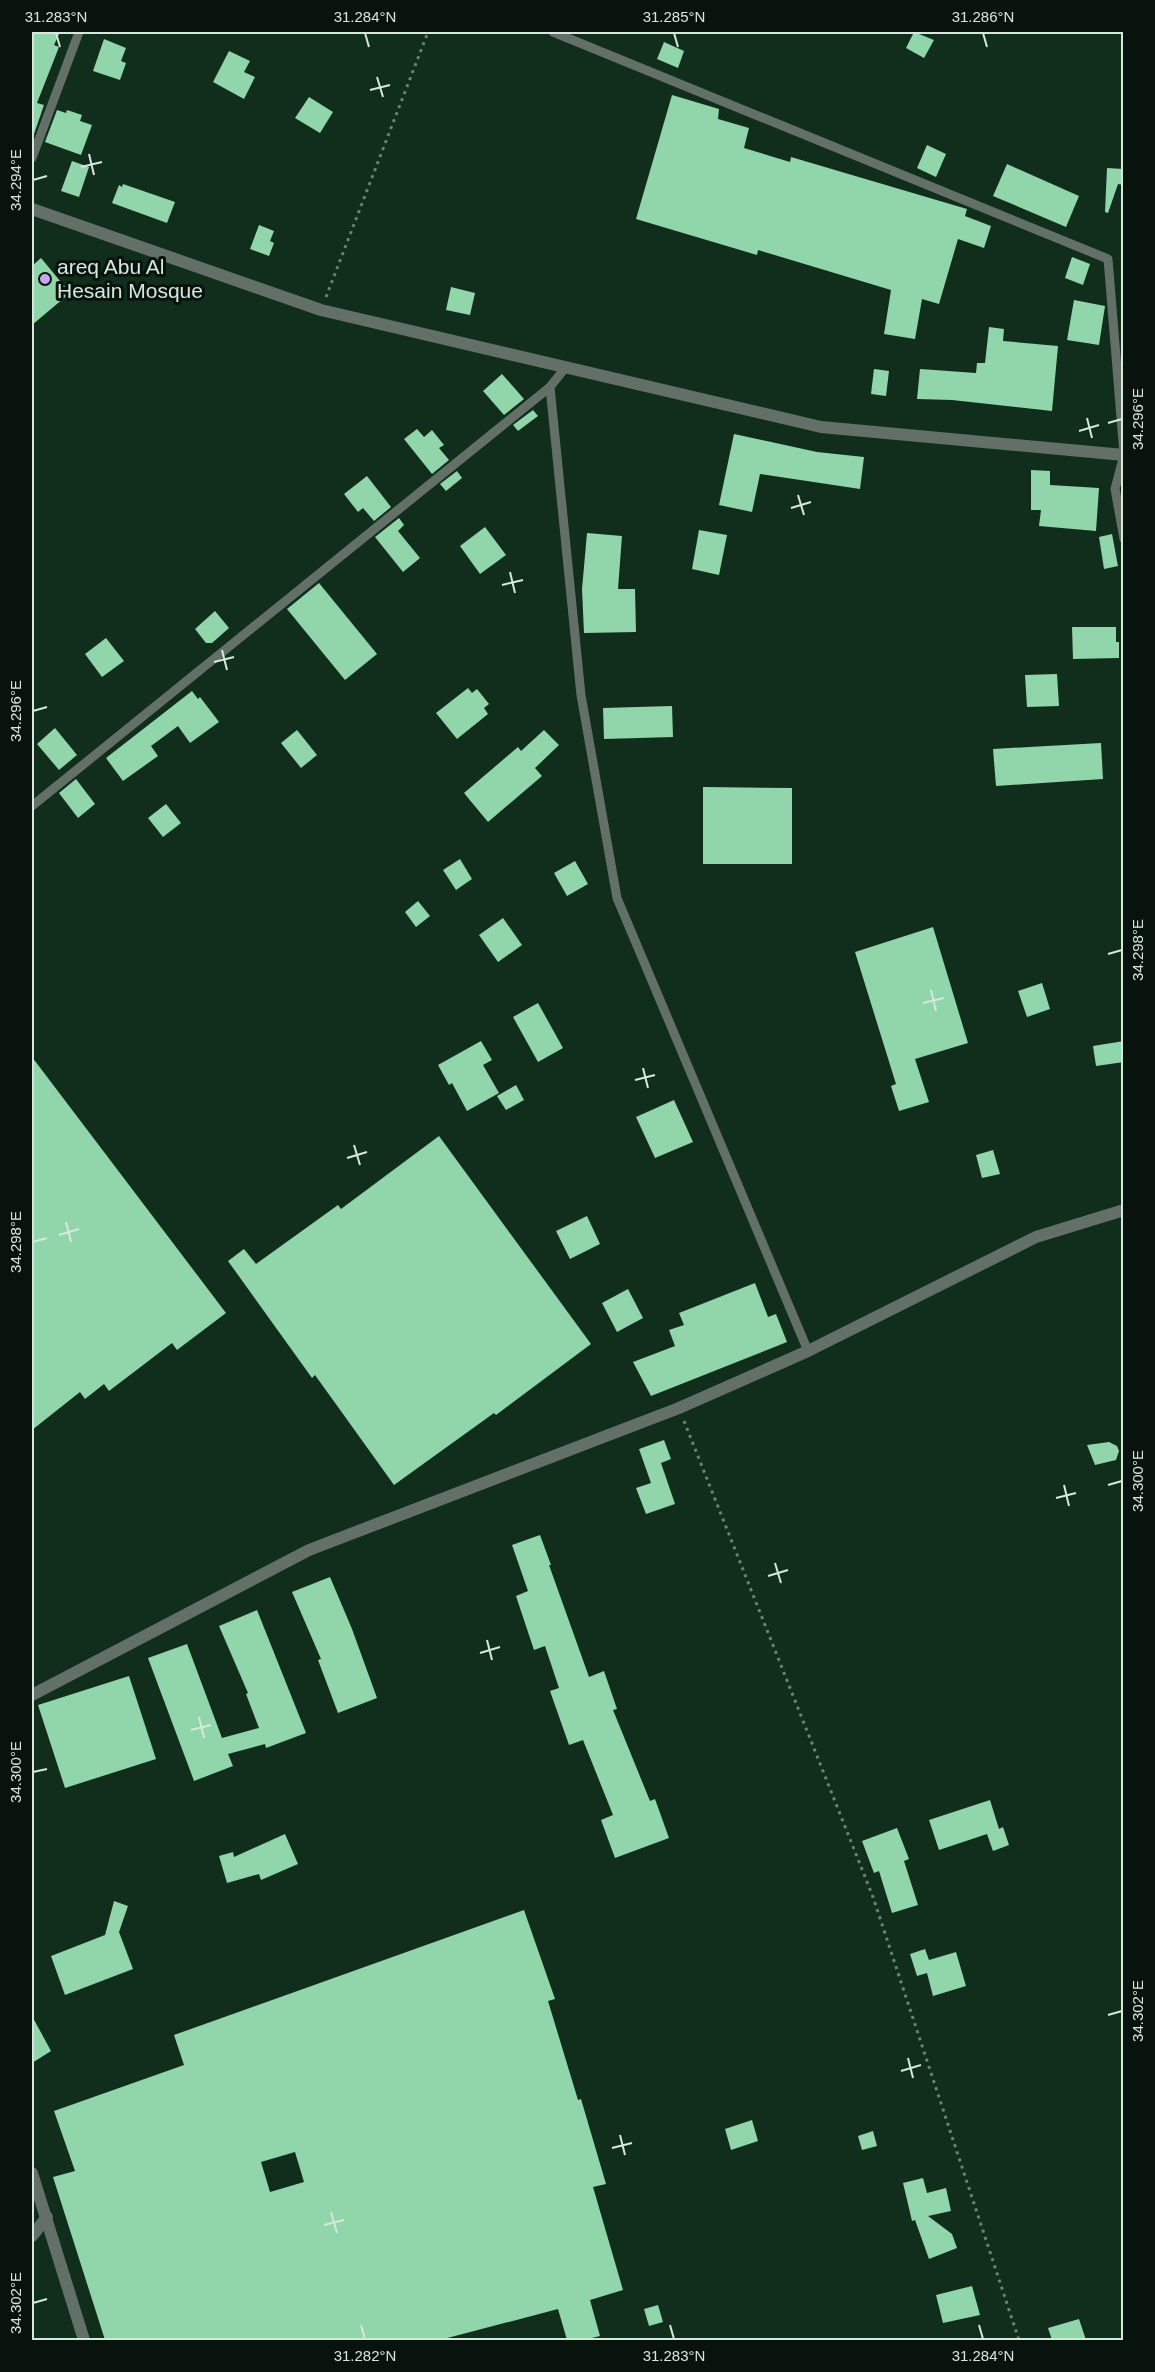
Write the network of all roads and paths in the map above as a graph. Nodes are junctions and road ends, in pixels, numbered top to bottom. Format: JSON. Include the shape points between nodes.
{"nodes":[{"id":1,"x":79,"y":32,"type":"edge"},
{"id":2,"x":428,"y":32,"type":"edge"},
{"id":3,"x":553,"y":32,"type":"edge"},
{"id":4,"x":32,"y":158,"type":"edge"},
{"id":5,"x":32,"y":209,"type":"edge"},
{"id":6,"x":321,"y":310,"type":"junction"},
{"id":7,"x":565,"y":368,"type":"junction"},
{"id":8,"x":550,"y":387,"type":"junction"},
{"id":9,"x":1124,"y":454,"type":"edge"},
{"id":10,"x":1124,"y":539,"type":"edge"},
{"id":11,"x":32,"y":806,"type":"edge"},
{"id":12,"x":1124,"y":1210,"type":"edge"},
{"id":13,"x":808,"y":1351,"type":"junction"},
{"id":14,"x":679,"y":1408,"type":"junction"},
{"id":15,"x":32,"y":1695,"type":"edge"},
{"id":16,"x":32,"y":2173,"type":"edge"},
{"id":17,"x":47,"y":2217,"type":"junction"},
{"id":18,"x":32,"y":2236,"type":"edge"},
{"id":19,"x":84,"y":2340,"type":"edge"},
{"id":20,"x":1019,"y":2340,"type":"edge"}],
"edges":[{"from":1,"to":4,"type":"lane"},
{"from":2,"to":6,"type":"path"},
{"from":3,"to":9,"type":"lane","via":[[1108,259]]},
{"from":5,"to":6,"type":"street"},
{"from":6,"to":7,"type":"street"},
{"from":7,"to":8,"type":"lane"},
{"from":7,"to":9,"type":"street","via":[[820,427]]},
{"from":8,"to":11,"type":"lane"},
{"from":8,"to":13,"type":"lane","via":[[581,695],[617,898]]},
{"from":9,"to":10,"type":"lane","via":[[1115,489]]},
{"from":12,"to":13,"type":"street","via":[[1036,1237]]},
{"from":13,"to":14,"type":"street"},
{"from":14,"to":15,"type":"street","via":[[309,1550]]},
{"from":14,"to":20,"type":"path","via":[[873,1897]]},
{"from":16,"to":17,"type":"street"},
{"from":17,"to":18,"type":"street"},
{"from":17,"to":19,"type":"street"}]}
